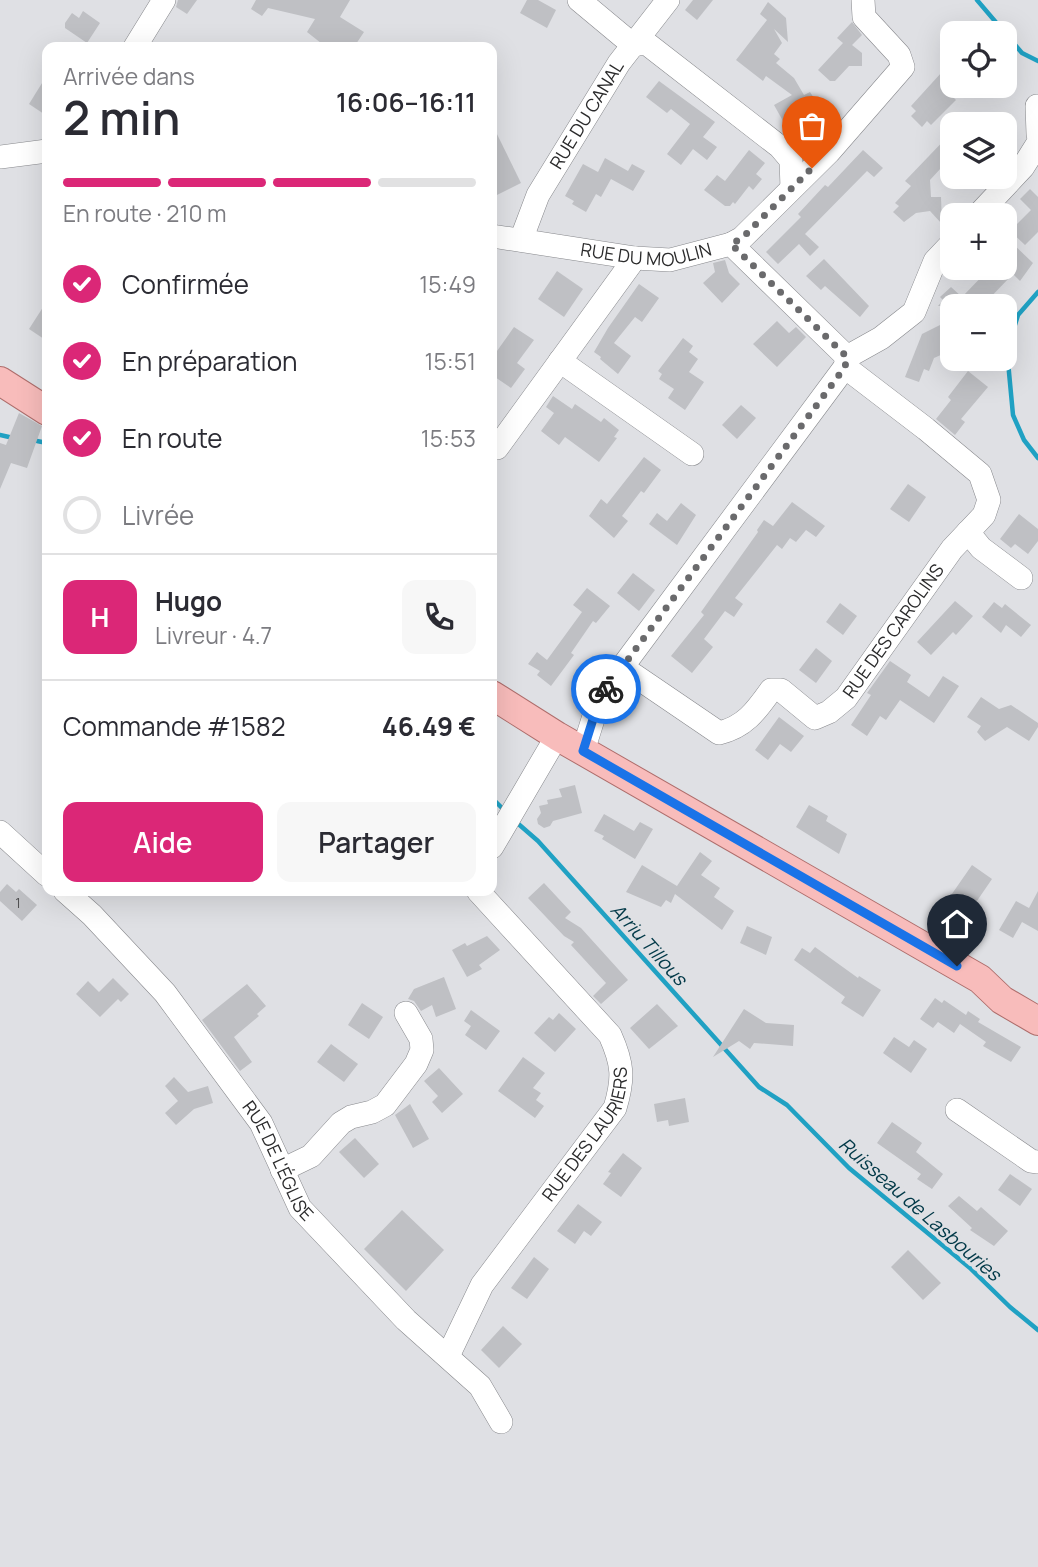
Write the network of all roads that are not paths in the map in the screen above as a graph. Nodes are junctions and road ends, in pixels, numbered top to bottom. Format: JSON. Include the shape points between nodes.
{"nodes":[{"id":1,"x":164,"y":0,"type":"edge"},
{"id":2,"x":579,"y":0,"type":"edge"},
{"id":3,"x":668,"y":0,"type":"edge"},
{"id":4,"x":863,"y":0,"type":"edge"},
{"id":5,"x":138,"y":42,"type":"edge"},
{"id":6,"x":633,"y":45,"type":"junction"},
{"id":7,"x":1037,"y":106,"type":"edge"},
{"id":8,"x":1038,"y":134,"type":"edge"},
{"id":9,"x":1038,"y":143,"type":"edge"},
{"id":10,"x":42,"y":152,"type":"edge"},
{"id":11,"x":786,"y":155,"type":"junction"},
{"id":12,"x":824,"y":156,"type":"junction"},
{"id":13,"x":0,"y":157,"type":"edge"},
{"id":14,"x":792,"y":188,"type":"junction"},
{"id":15,"x":989,"y":203,"type":"edge"},
{"id":16,"x":497,"y":237,"type":"edge"},
{"id":17,"x":521,"y":240,"type":"junction"},
{"id":18,"x":731,"y":244,"type":"junction"},
{"id":19,"x":940,"y":256,"type":"edge"},
{"id":20,"x":635,"y":258,"type":"junction"},
{"id":21,"x":560,"y":361,"type":"junction"},
{"id":22,"x":846,"y":362,"type":"junction"},
{"id":23,"x":0,"y":381,"type":"edge"},
{"id":24,"x":42,"y":408,"type":"edge"},
{"id":25,"x":497,"y":448,"type":"dead end"},
{"id":26,"x":692,"y":454,"type":"dead end"},
{"id":27,"x":968,"y":532,"type":"junction"},
{"id":28,"x":1021,"y":578,"type":"dead end"},
{"id":29,"x":622,"y":667,"type":"junction"},
{"id":30,"x":497,"y":698,"type":"edge"},
{"id":31,"x":557,"y":736,"type":"junction"},
{"id":32,"x":583,"y":751,"type":"junction"},
{"id":33,"x":0,"y":833,"type":"edge"},
{"id":34,"x":497,"y":838,"type":"edge"},
{"id":35,"x":42,"y":871,"type":"edge"},
{"id":36,"x":71,"y":896,"type":"edge"},
{"id":37,"x":483,"y":896,"type":"edge"},
{"id":38,"x":406,"y":1013,"type":"dead end"},
{"id":39,"x":1035,"y":1014,"type":"edge"},
{"id":40,"x":957,"y":1111,"type":"dead end"},
{"id":41,"x":1038,"y":1162,"type":"edge"},
{"id":42,"x":282,"y":1170,"type":"junction"},
{"id":43,"x":448,"y":1356,"type":"junction"},
{"id":44,"x":501,"y":1422,"type":"dead end"}],
"edges":[{"from":1,"to":5,"type":"street"},
{"from":2,"to":6,"type":"street"},
{"from":3,"to":6,"type":"street","name":"RUE DU CANAL"},
{"from":4,"to":12,"type":"street","via":[[864,17],[899,55],[903,67]]},
{"from":6,"to":11,"type":"street","via":[[646,43]]},
{"from":6,"to":17,"type":"street","name":"RUE DU CANAL","via":[[538,195]]},
{"from":7,"to":8,"type":"street"},
{"from":9,"to":15,"type":"street"},
{"from":10,"to":13,"type":"street"},
{"from":11,"to":12,"type":"street"},
{"from":11,"to":14,"type":"street","via":[[791,160]]},
{"from":12,"to":14,"type":"street"},
{"from":14,"to":18,"type":"street"},
{"from":16,"to":17,"type":"street","name":"RUE DU MOULIN"},
{"from":17,"to":20,"type":"street","name":"RUE DU MOULIN"},
{"from":18,"to":20,"type":"street","name":"RUE DU MOULIN","via":[[670,260]]},
{"from":18,"to":22,"type":"street","name":"RUE DU MOULIN"},
{"from":19,"to":22,"type":"street","via":[[914,312]]},
{"from":20,"to":21,"type":"street"},
{"from":21,"to":25,"type":"street"},
{"from":21,"to":26,"type":"street"},
{"from":22,"to":27,"type":"street","name":"RUE DES CAROLINS","via":[[980,474],[989,500],[984,515]]},
{"from":22,"to":29,"type":"street"},
{"from":23,"to":24,"type":"main road"},
{"from":27,"to":28,"type":"street","via":[[981,548]]},
{"from":27,"to":29,"type":"street","name":"RUE DES CAROLINS","via":[[846,698],[815,718],[781,690],[771,690],[749,720],[719,733]]},
{"from":29,"to":32,"type":"street","via":[[600,697]]},
{"from":30,"to":31,"type":"main road"},
{"from":31,"to":32,"type":"main road"},
{"from":31,"to":34,"type":"street"},
{"from":32,"to":39,"type":"main road","via":[[980,979],[1002,1000]]},
{"from":33,"to":35,"type":"street"},
{"from":36,"to":42,"type":"street","name":"RUE DE L'ÉGLISE","via":[[165,993],[261,1123]]},
{"from":37,"to":43,"type":"street","name":"RUE DES LAURIERS","via":[[610,1035],[620,1058],[622,1083],[615,1108],[482,1285]]},
{"from":38,"to":42,"type":"street","via":[[422,1050],[385,1105],[341,1123],[311,1156]]},
{"from":40,"to":41,"type":"street"},
{"from":42,"to":43,"type":"street","name":"RUE DE L'ÉGLISE","via":[[300,1208],[405,1320]]},
{"from":43,"to":44,"type":"street","name":"RUE DE L'ÉGLISE","via":[[480,1386]]}]}
